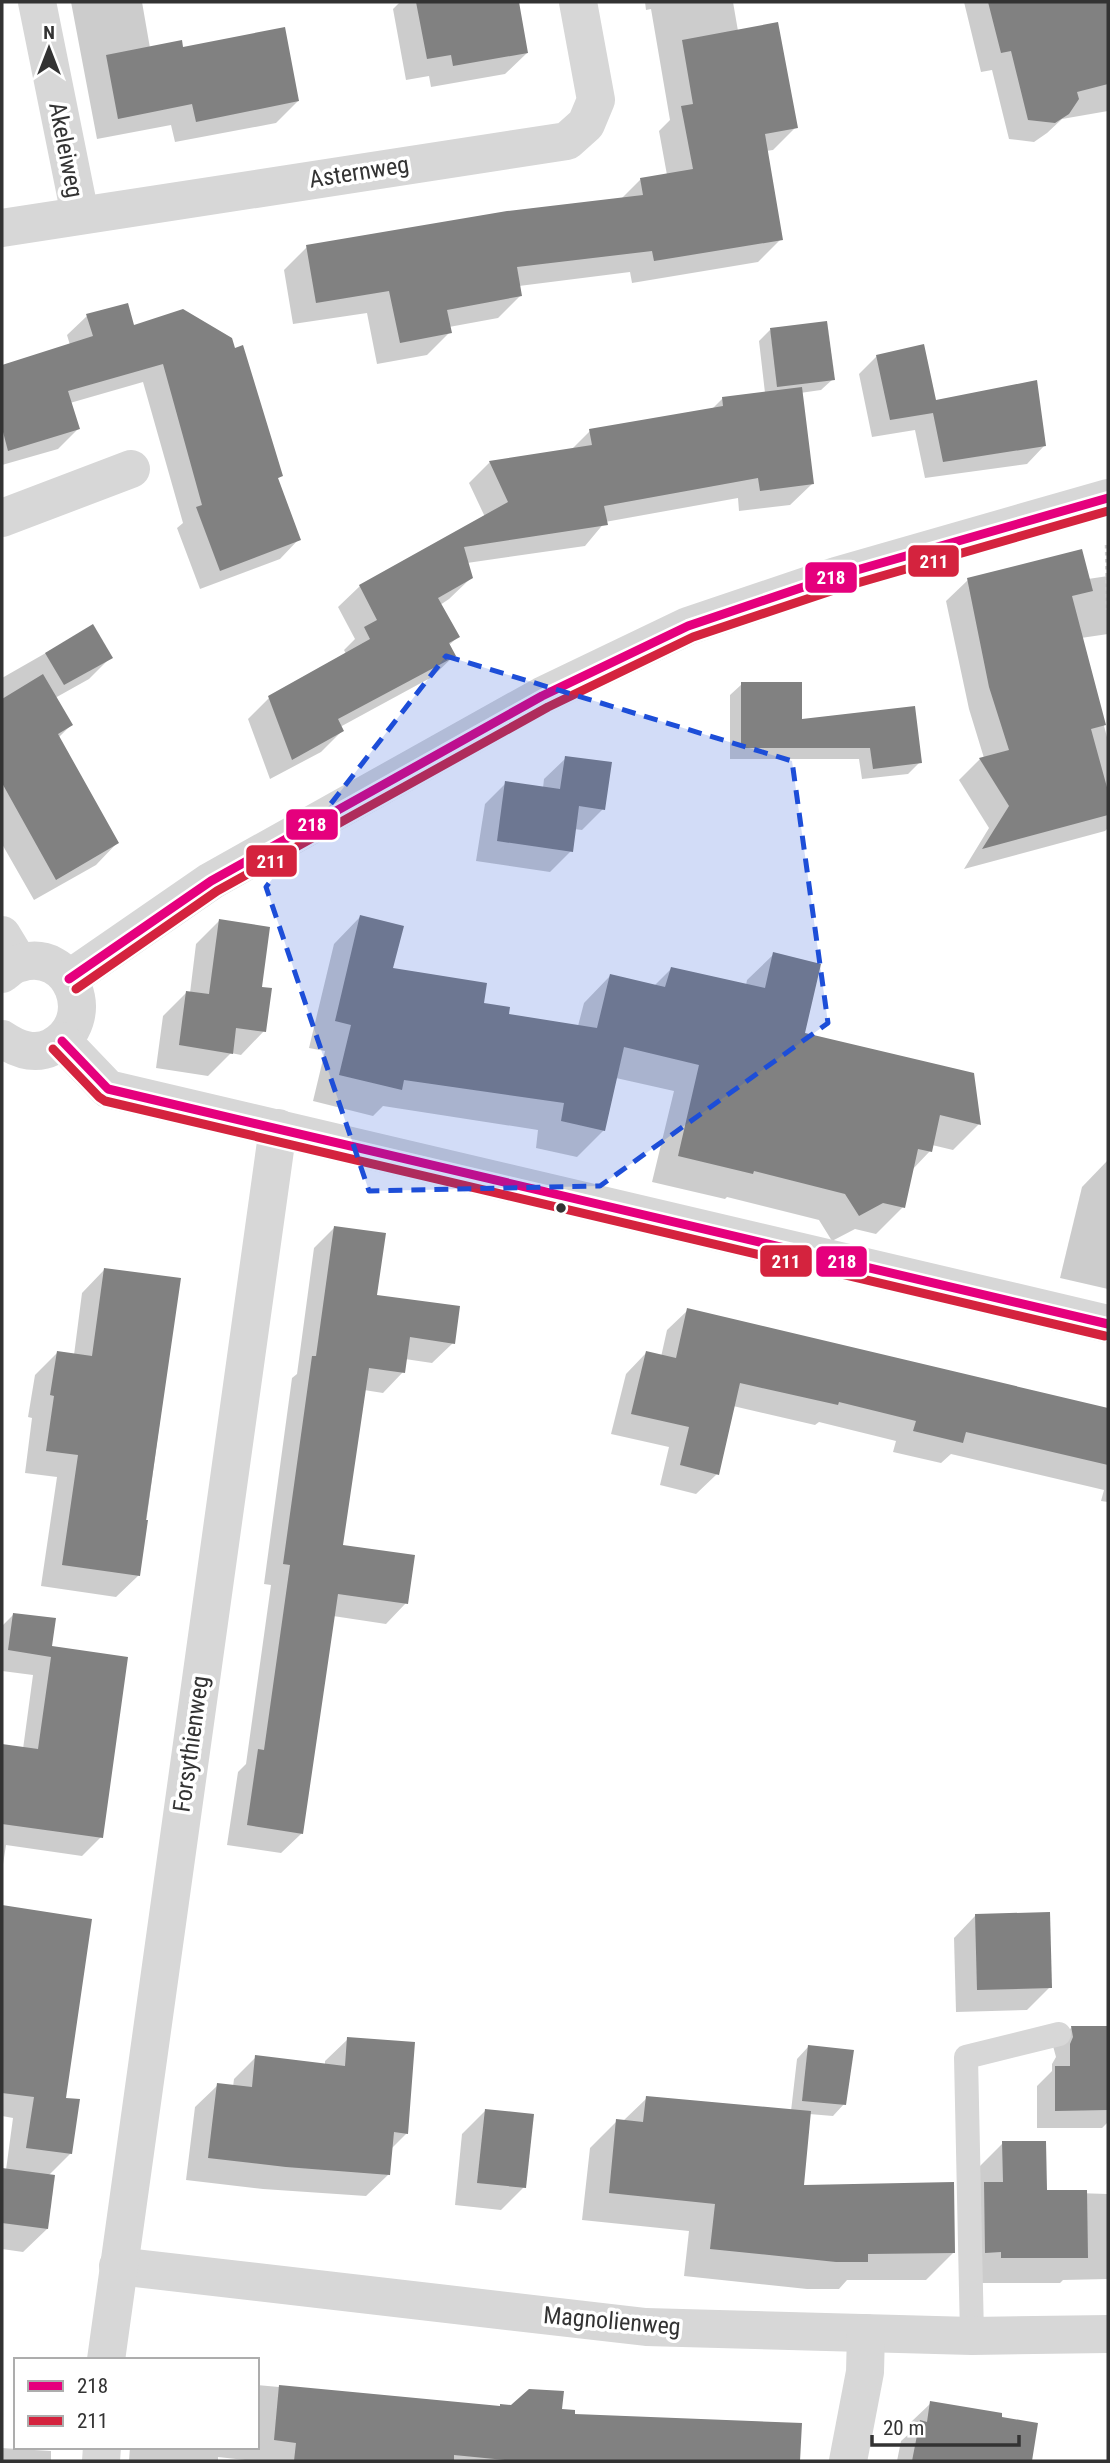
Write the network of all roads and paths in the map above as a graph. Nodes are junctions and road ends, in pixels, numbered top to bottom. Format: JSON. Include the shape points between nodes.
{"nodes":[{"id":1,"x":37,"y":2,"type":"edge"},
{"id":2,"x":578,"y":2,"type":"edge"},
{"id":3,"x":79,"y":215,"type":"junction"},
{"id":4,"x":2,"y":228,"type":"edge"},
{"id":5,"x":131,"y":469,"type":"dead end"},
{"id":6,"x":1102,"y":500,"type":"edge"},
{"id":7,"x":2,"y":518,"type":"edge"},
{"id":8,"x":1108,"y":610,"type":"edge"},
{"id":9,"x":7,"y":957,"type":"edge"},
{"id":10,"x":69,"y":979,"type":"junction"},
{"id":11,"x":2,"y":1039,"type":"edge"},
{"id":12,"x":62,"y":1041,"type":"junction"},
{"id":13,"x":278,"y":1128,"type":"junction"},
{"id":14,"x":1108,"y":1324,"type":"edge"},
{"id":15,"x":1059,"y":2034,"type":"dead end"},
{"id":16,"x":118,"y":2266,"type":"junction"},
{"id":17,"x":866,"y":2333,"type":"junction"},
{"id":18,"x":1108,"y":2334,"type":"edge"},
{"id":19,"x":972,"y":2336,"type":"junction"},
{"id":20,"x":106,"y":2358,"type":"edge"},
{"id":21,"x":848,"y":2461,"type":"edge"}],
"edges":[{"from":1,"to":3,"type":"street","name":"Akeleiweg"},
{"from":2,"to":3,"type":"street","name":"Asternweg","via":[[596,100],[586,124],[567,141]]},
{"from":3,"to":4,"type":"street","name":"Asternweg"},
{"from":5,"to":7,"type":"street"},
{"from":6,"to":8,"type":"path"},
{"from":6,"to":10,"type":"street","via":[[836,576],[688,626],[542,696],[211,881]]},
{"from":9,"to":10,"type":"street","via":[[55,967]]},
{"from":10,"to":12,"type":"street","via":[[78,1012]]},
{"from":11,"to":12,"type":"street","via":[[31,1052]]},
{"from":12,"to":13,"type":"street","via":[[108,1088]]},
{"from":13,"to":14,"type":"street"},
{"from":13,"to":16,"type":"street","name":"Forsythienweg"},
{"from":15,"to":19,"type":"lane","via":[[966,2057]]},
{"from":16,"to":17,"type":"street","name":"Magnolienweg","via":[[646,2327]]},
{"from":16,"to":20,"type":"street","name":"Forsythienweg"},
{"from":17,"to":19,"type":"street","name":"Magnolienweg"},
{"from":17,"to":21,"type":"street","via":[[865,2372]]},
{"from":18,"to":19,"type":"street","name":"Magnolienweg"}]}
